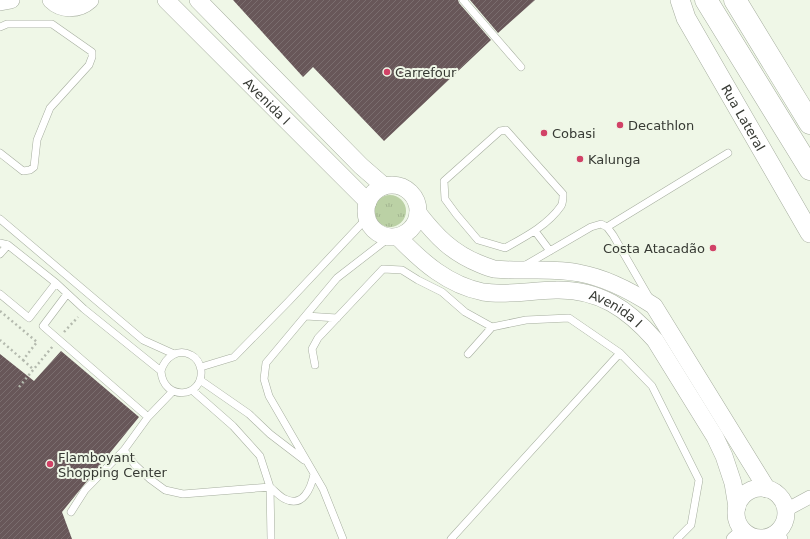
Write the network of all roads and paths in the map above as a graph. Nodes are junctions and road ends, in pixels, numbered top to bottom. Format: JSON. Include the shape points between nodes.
{"nodes":[{"id":1,"x":11,"y":0,"type":"edge"},
{"id":2,"x":51,"y":0,"type":"edge"},
{"id":3,"x":90,"y":0,"type":"edge"},
{"id":4,"x":166,"y":0,"type":"edge"},
{"id":5,"x":198,"y":0,"type":"edge"},
{"id":6,"x":463,"y":0,"type":"edge"},
{"id":7,"x":680,"y":0,"type":"edge"},
{"id":8,"x":706,"y":0,"type":"edge"},
{"id":9,"x":735,"y":0,"type":"edge"},
{"id":10,"x":0,"y":2,"type":"edge"},
{"id":11,"x":0,"y":27,"type":"edge"},
{"id":12,"x":522,"y":67,"type":"dead end"},
{"id":13,"x":790,"y":90,"type":"junction"},
{"id":14,"x":810,"y":118,"type":"edge"},
{"id":15,"x":810,"y":123,"type":"edge"},
{"id":16,"x":0,"y":153,"type":"edge"},
{"id":17,"x":728,"y":153,"type":"dead end"},
{"id":18,"x":810,"y":169,"type":"edge"},
{"id":19,"x":384,"y":186,"type":"junction"},
{"id":20,"x":367,"y":210,"type":"junction"},
{"id":21,"x":418,"y":213,"type":"junction"},
{"id":22,"x":0,"y":219,"type":"edge"},
{"id":23,"x":607,"y":228,"type":"junction"},
{"id":24,"x":535,"y":231,"type":"junction"},
{"id":25,"x":810,"y":233,"type":"edge"},
{"id":26,"x":394,"y":237,"type":"junction"},
{"id":27,"x":0,"y":243,"type":"edge"},
{"id":28,"x":8,"y":245,"type":"junction"},
{"id":29,"x":550,"y":251,"type":"junction"},
{"id":30,"x":0,"y":254,"type":"edge"},
{"id":31,"x":518,"y":270,"type":"junction"},
{"id":32,"x":56,"y":282,"type":"junction"},
{"id":33,"x":0,"y":294,"type":"edge"},
{"id":34,"x":68,"y":294,"type":"junction"},
{"id":35,"x":654,"y":306,"type":"junction"},
{"id":36,"x":0,"y":311,"type":"edge"},
{"id":37,"x":306,"y":316,"type":"junction"},
{"id":38,"x":338,"y":318,"type":"junction"},
{"id":39,"x":492,"y":327,"type":"junction"},
{"id":40,"x":0,"y":340,"type":"edge"},
{"id":41,"x":620,"y":353,"type":"junction"},
{"id":42,"x":174,"y":354,"type":"junction"},
{"id":43,"x":468,"y":354,"type":"dead end"},
{"id":44,"x":23,"y":360,"type":"junction"},
{"id":45,"x":315,"y":365,"type":"dead end"},
{"id":46,"x":201,"y":367,"type":"junction"},
{"id":47,"x":34,"y":370,"type":"dead end"},
{"id":48,"x":161,"y":371,"type":"junction"},
{"id":49,"x":200,"y":380,"type":"junction"},
{"id":50,"x":192,"y":390,"type":"junction"},
{"id":51,"x":173,"y":391,"type":"junction"},
{"id":52,"x":148,"y":417,"type":"junction"},
{"id":53,"x":124,"y":450,"type":"junction"},
{"id":54,"x":307,"y":462,"type":"junction"},
{"id":55,"x":314,"y":474,"type":"junction"},
{"id":56,"x":270,"y":487,"type":"junction"},
{"id":57,"x":767,"y":489,"type":"junction"},
{"id":58,"x":810,"y":497,"type":"edge"},
{"id":59,"x":737,"y":508,"type":"junction"},
{"id":60,"x":786,"y":510,"type":"junction"},
{"id":61,"x":71,"y":512,"type":"dead end"},
{"id":62,"x":738,"y":535,"type":"edge"},
{"id":63,"x":779,"y":536,"type":"edge"},
{"id":64,"x":271,"y":539,"type":"edge"},
{"id":65,"x":343,"y":539,"type":"edge"},
{"id":66,"x":451,"y":539,"type":"edge"},
{"id":67,"x":677,"y":539,"type":"edge"}],
"edges":[{"from":1,"to":10,"type":"street"},
{"from":2,"to":3,"type":"street","via":[[61,7],[70,8],[78,7]]},
{"from":4,"to":20,"type":"street","name":"Avenida I"},
{"from":5,"to":19,"type":"street","name":"Avenida I","via":[[361,166]]},
{"from":6,"to":12,"type":"lane"},
{"from":7,"to":25,"type":"main road","name":"Rua Lateral","via":[[686,18]]},
{"from":8,"to":18,"type":"highway"},
{"from":9,"to":13,"type":"highway"},
{"from":11,"to":16,"type":"lane","via":[[6,24],[52,24],[92,52],[89,65],[50,108],[37,140],[34,167],[23,171]]},
{"from":13,"to":14,"type":"main road"},
{"from":13,"to":15,"type":"highway"},
{"from":17,"to":23,"type":"lane"},
{"from":19,"to":20,"type":"street","via":[[372,195]]},
{"from":19,"to":21,"type":"street","via":[[400,186],[408,190],[414,196]]},
{"from":20,"to":26,"type":"street","via":[[370,225],[375,231]]},
{"from":20,"to":46,"type":"lane","via":[[289,301],[234,357]]},
{"from":21,"to":26,"type":"street","via":[[412,228],[406,234]]},
{"from":21,"to":31,"type":"street","name":"Avenida I","via":[[450,249],[493,269]]},
{"from":22,"to":42,"type":"lane","via":[[143,340]]},
{"from":23,"to":29,"type":"lane","via":[[601,224],[591,227]]},
{"from":23,"to":35,"type":"lane"},
{"from":24,"to":24,"type":"lane","via":[[506,248],[478,240],[445,199],[444,181],[500,131],[506,130],[563,194],[562,205]]},
{"from":24,"to":29,"type":"lane"},
{"from":26,"to":37,"type":"lane","via":[[337,278]]},
{"from":26,"to":59,"type":"street","name":"Avenida I","via":[[456,284],[483,292],[509,294],[556,290],[581,292],[606,299],[626,312],[655,340],[715,437],[733,483]]},
{"from":27,"to":28,"type":"lane"},
{"from":28,"to":30,"type":"lane"},
{"from":28,"to":32,"type":"lane"},
{"from":29,"to":31,"type":"lane"},
{"from":31,"to":35,"type":"street","name":"Avenida I","via":[[579,273],[632,292]]},
{"from":32,"to":33,"type":"lane","via":[[29,318]]},
{"from":32,"to":34,"type":"lane"},
{"from":34,"to":48,"type":"lane"},
{"from":34,"to":52,"type":"lane","via":[[43,326]]},
{"from":35,"to":57,"type":"street","name":"Avenida I"},
{"from":36,"to":44,"type":"path","via":[[37,342]]},
{"from":37,"to":38,"type":"lane"},
{"from":37,"to":54,"type":"lane","via":[[266,363],[264,379],[269,396]]},
{"from":38,"to":39,"type":"lane","via":[[384,269],[402,270],[442,292],[465,312]]},
{"from":38,"to":45,"type":"lane","via":[[318,338],[312,349]]},
{"from":39,"to":41,"type":"lane","via":[[526,320],[569,318]]},
{"from":39,"to":43,"type":"lane"},
{"from":40,"to":44,"type":"path"},
{"from":41,"to":66,"type":"lane"},
{"from":41,"to":67,"type":"lane","via":[[652,386],[699,480],[690,525]]},
{"from":42,"to":46,"type":"lane","via":[[188,353]]},
{"from":42,"to":48,"type":"lane","via":[[163,364]]},
{"from":44,"to":47,"type":"path"},
{"from":46,"to":49,"type":"lane"},
{"from":48,"to":51,"type":"lane","via":[[164,383]]},
{"from":49,"to":50,"type":"lane"},
{"from":49,"to":54,"type":"lane","via":[[249,414],[270,434]]},
{"from":50,"to":51,"type":"lane","via":[[183,393]]},
{"from":50,"to":56,"type":"lane","via":[[234,426],[260,456]]},
{"from":51,"to":52,"type":"lane"},
{"from":52,"to":53,"type":"lane"},
{"from":53,"to":56,"type":"lane","via":[[135,465],[165,490],[183,494]]},
{"from":53,"to":61,"type":"lane","via":[[85,490]]},
{"from":54,"to":55,"type":"lane"},
{"from":55,"to":56,"type":"lane","via":[[308,492],[298,501],[284,499]]},
{"from":55,"to":65,"type":"lane","via":[[323,489]]},
{"from":56,"to":64,"type":"lane"},
{"from":57,"to":59,"type":"street","via":[[752,490],[745,494]]},
{"from":57,"to":60,"type":"street","via":[[779,495]]},
{"from":58,"to":60,"type":"street"},
{"from":59,"to":62,"type":"street"},
{"from":60,"to":63,"type":"street"},
{"from":62,"to":63,"type":"street","via":[[759,538]]}]}
